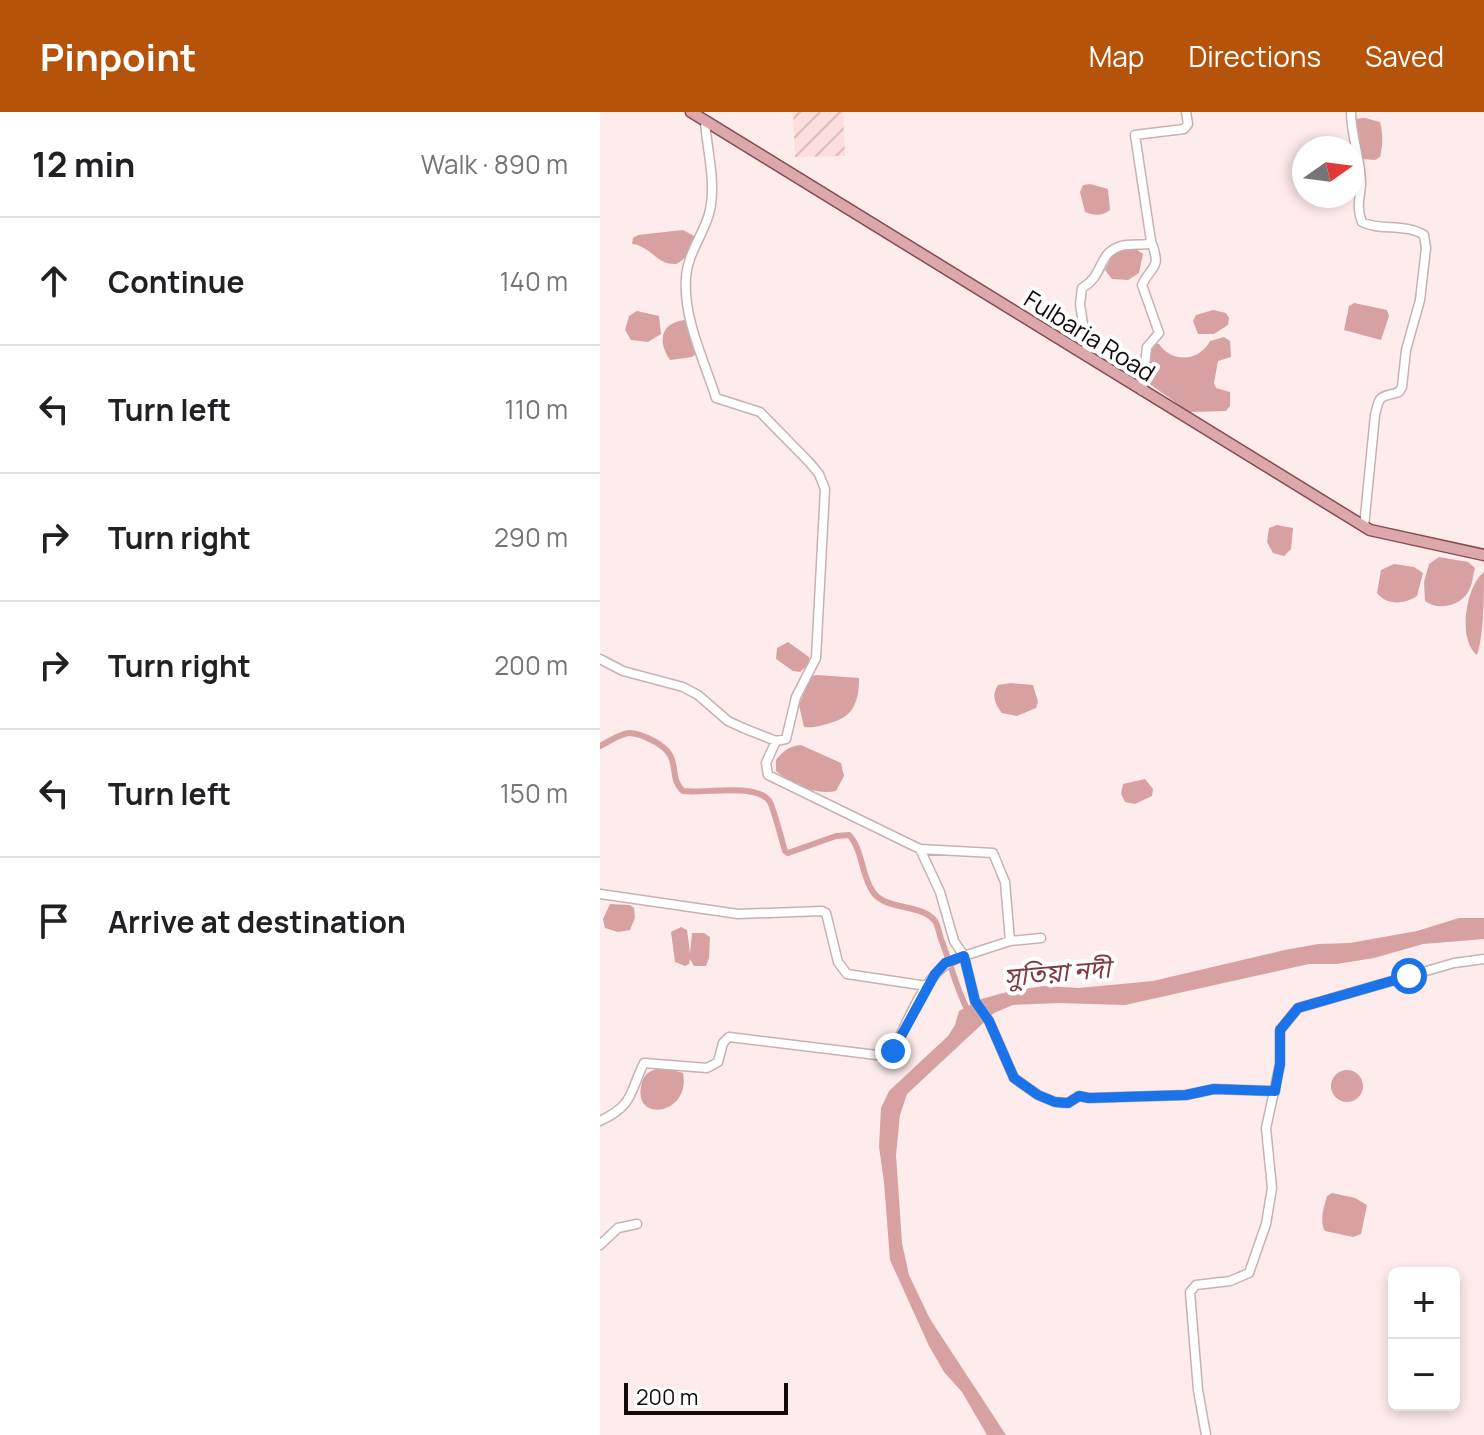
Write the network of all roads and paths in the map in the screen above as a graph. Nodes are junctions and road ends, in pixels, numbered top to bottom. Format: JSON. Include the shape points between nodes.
{"nodes":[{"id":1,"x":691,"y":112,"type":"edge"},
{"id":2,"x":1186,"y":112,"type":"edge"},
{"id":3,"x":1351,"y":112,"type":"edge"},
{"id":4,"x":705,"y":121,"type":"junction"},
{"id":5,"x":1151,"y":241,"type":"junction"},
{"id":6,"x":1088,"y":357,"type":"junction"},
{"id":7,"x":1142,"y":391,"type":"junction"},
{"id":8,"x":1364,"y":527,"type":"junction"},
{"id":9,"x":1484,"y":555,"type":"edge"},
{"id":10,"x":600,"y":659,"type":"edge"},
{"id":11,"x":776,"y":741,"type":"junction"},
{"id":12,"x":920,"y":849,"type":"junction"},
{"id":13,"x":600,"y":894,"type":"edge"},
{"id":14,"x":1041,"y":938,"type":"dead end"},
{"id":15,"x":1010,"y":941,"type":"junction"},
{"id":16,"x":964,"y":956,"type":"junction"},
{"id":17,"x":1484,"y":959,"type":"edge"},
{"id":18,"x":927,"y":986,"type":"junction"},
{"id":19,"x":1275,"y":1091,"type":"junction"},
{"id":20,"x":600,"y":1121,"type":"edge"},
{"id":21,"x":637,"y":1224,"type":"dead end"},
{"id":22,"x":600,"y":1245,"type":"edge"},
{"id":23,"x":1206,"y":1435,"type":"edge"}],
"edges":[{"from":1,"to":4,"type":"main road","name":"Fulbaria Road"},
{"from":2,"to":5,"type":"street","via":[[1184,129],[1135,135]]},
{"from":3,"to":8,"type":"street","via":[[1362,222],[1416,230],[1424,235],[1426,248],[1402,387],[1378,400]]},
{"from":4,"to":6,"type":"main road","name":"Fulbaria Road"},
{"from":4,"to":11,"type":"street","via":[[712,198],[685,279],[696,338],[716,398],[760,412],[809,462],[825,489],[816,658],[796,697],[786,739]]},
{"from":5,"to":6,"type":"street","via":[[1107,254],[1097,278],[1082,288]]},
{"from":5,"to":7,"type":"street","via":[[1155,268],[1142,285],[1159,333],[1147,347]]},
{"from":6,"to":7,"type":"main road","name":"Fulbaria Road"},
{"from":7,"to":8,"type":"main road","name":"Fulbaria Road"},
{"from":8,"to":9,"type":"main road","name":"Fulbaria Road"},
{"from":10,"to":11,"type":"street","via":[[623,671],[683,687],[728,721]]},
{"from":11,"to":12,"type":"street","via":[[766,763],[768,775]]},
{"from":12,"to":15,"type":"street","via":[[993,853],[1005,882]]},
{"from":12,"to":16,"type":"street"},
{"from":13,"to":18,"type":"street","via":[[738,914],[822,911],[847,974]]},
{"from":14,"to":15,"type":"street"},
{"from":15,"to":16,"type":"street"},
{"from":16,"to":18,"type":"street","via":[[949,962]]},
{"from":16,"to":19,"type":"street","via":[[975,1001],[1014,1078],[1038,1095],[1068,1103],[1079,1096]]},
{"from":17,"to":19,"type":"street","via":[[1298,1008],[1280,1030]]},
{"from":18,"to":20,"type":"street","via":[[893,1051],[885,1056],[729,1037],[718,1062],[707,1068],[644,1063],[631,1097]]},
{"from":19,"to":23,"type":"street","via":[[1266,1128],[1272,1188],[1249,1273],[1196,1285],[1190,1292]]},
{"from":21,"to":22,"type":"street","via":[[618,1228]]}]}
